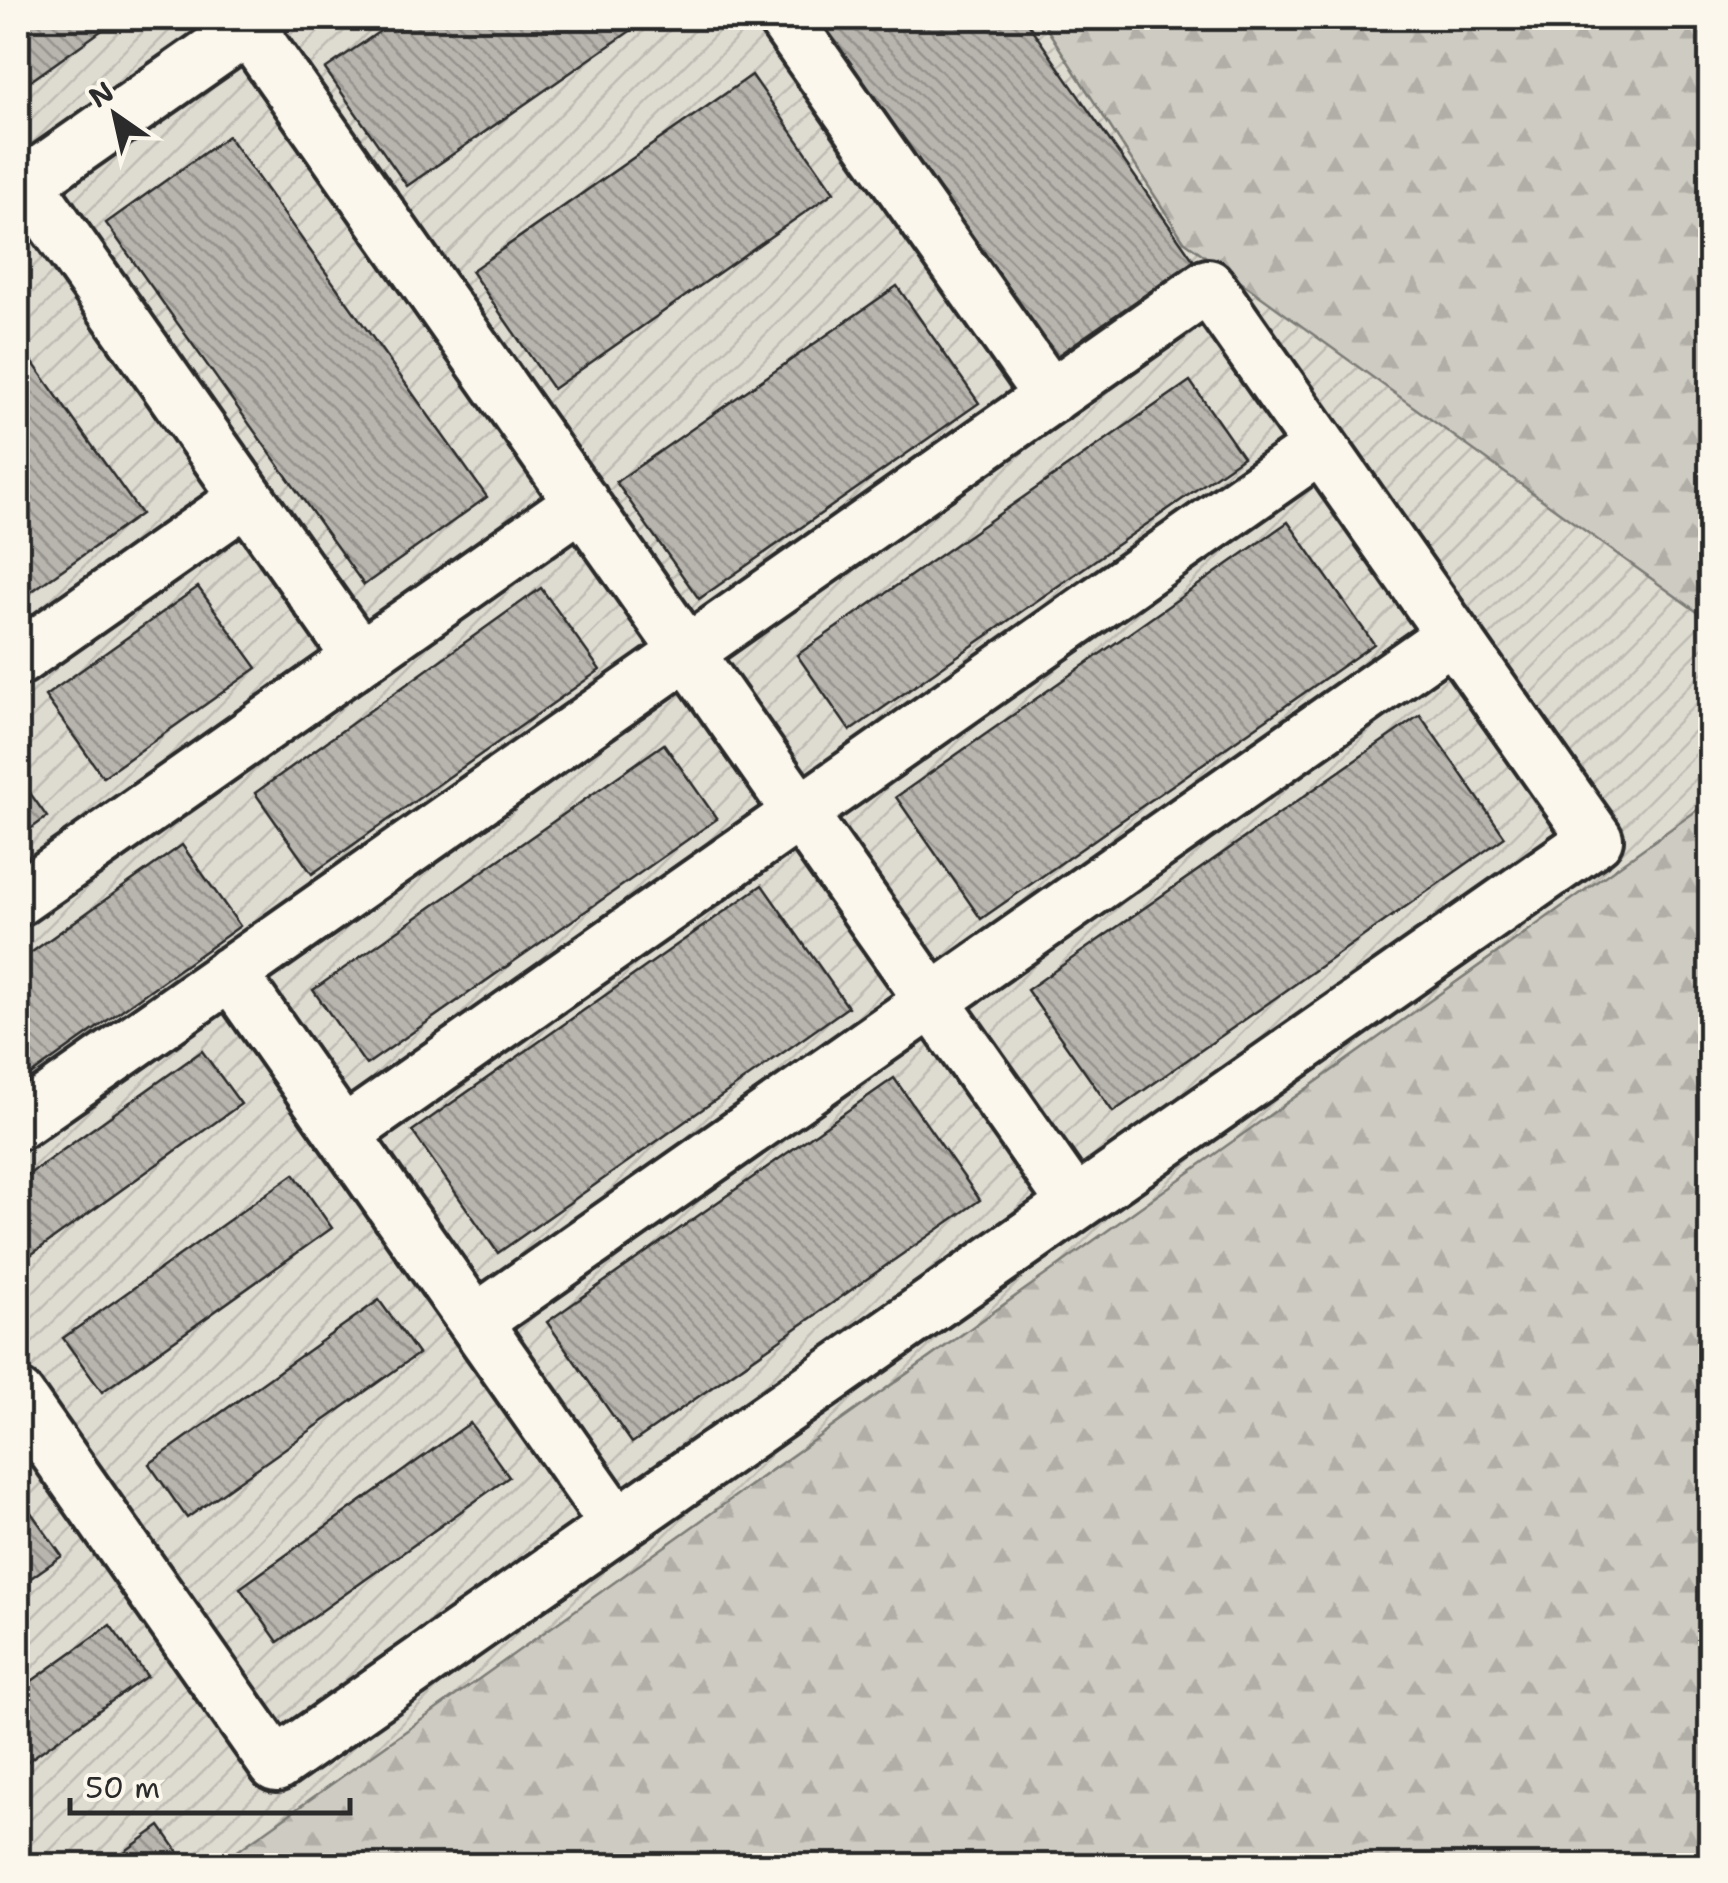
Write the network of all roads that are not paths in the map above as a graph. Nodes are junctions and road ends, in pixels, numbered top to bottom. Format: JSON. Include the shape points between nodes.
{"nodes":[{"id":1,"x":784,"y":18,"type":"edge"},
{"id":2,"x":250,"y":21,"type":"edge"},
{"id":3,"x":22,"y":186,"type":"edge"},
{"id":4,"x":1050,"y":397,"type":"junction"},
{"id":5,"x":1320,"y":447,"type":"junction"},
{"id":6,"x":247,"y":498,"type":"junction"},
{"id":7,"x":582,"y":502,"type":"junction"},
{"id":8,"x":1453,"y":635,"type":"junction"},
{"id":9,"x":687,"y":652,"type":"junction"},
{"id":10,"x":360,"y":658,"type":"junction"},
{"id":11,"x":18,"y":659,"type":"edge"},
{"id":12,"x":800,"y":813,"type":"junction"},
{"id":13,"x":18,"y":899,"type":"edge"},
{"id":14,"x":230,"y":973,"type":"junction"},
{"id":15,"x":933,"y":1001,"type":"junction"},
{"id":16,"x":18,"y":1123,"type":"edge"},
{"id":17,"x":343,"y":1134,"type":"junction"},
{"id":18,"x":1075,"y":1204,"type":"junction"},
{"id":19,"x":476,"y":1322,"type":"junction"},
{"id":20,"x":18,"y":1398,"type":"edge"},
{"id":21,"x":618,"y":1526,"type":"junction"}],
"edges":[{"from":1,"to":4,"type":"lane"},
{"from":2,"to":3,"type":"lane"},
{"from":2,"to":7,"type":"lane"},
{"from":3,"to":6,"type":"lane"},
{"from":4,"to":5,"type":"lane","via":[[1208,286]]},
{"from":4,"to":9,"type":"lane"},
{"from":5,"to":8,"type":"lane"},
{"from":5,"to":12,"type":"lane"},
{"from":6,"to":10,"type":"lane"},
{"from":6,"to":11,"type":"lane"},
{"from":7,"to":9,"type":"lane"},
{"from":7,"to":10,"type":"lane"},
{"from":8,"to":15,"type":"lane"},
{"from":8,"to":18,"type":"lane","via":[[1596,839]]},
{"from":9,"to":12,"type":"lane"},
{"from":9,"to":14,"type":"lane"},
{"from":10,"to":13,"type":"lane"},
{"from":12,"to":15,"type":"lane"},
{"from":12,"to":17,"type":"lane"},
{"from":14,"to":16,"type":"lane"},
{"from":14,"to":17,"type":"lane"},
{"from":15,"to":18,"type":"lane"},
{"from":15,"to":19,"type":"lane"},
{"from":17,"to":19,"type":"lane"},
{"from":18,"to":21,"type":"lane"},
{"from":19,"to":21,"type":"lane"},
{"from":20,"to":21,"type":"lane","via":[[276,1766]]}]}
